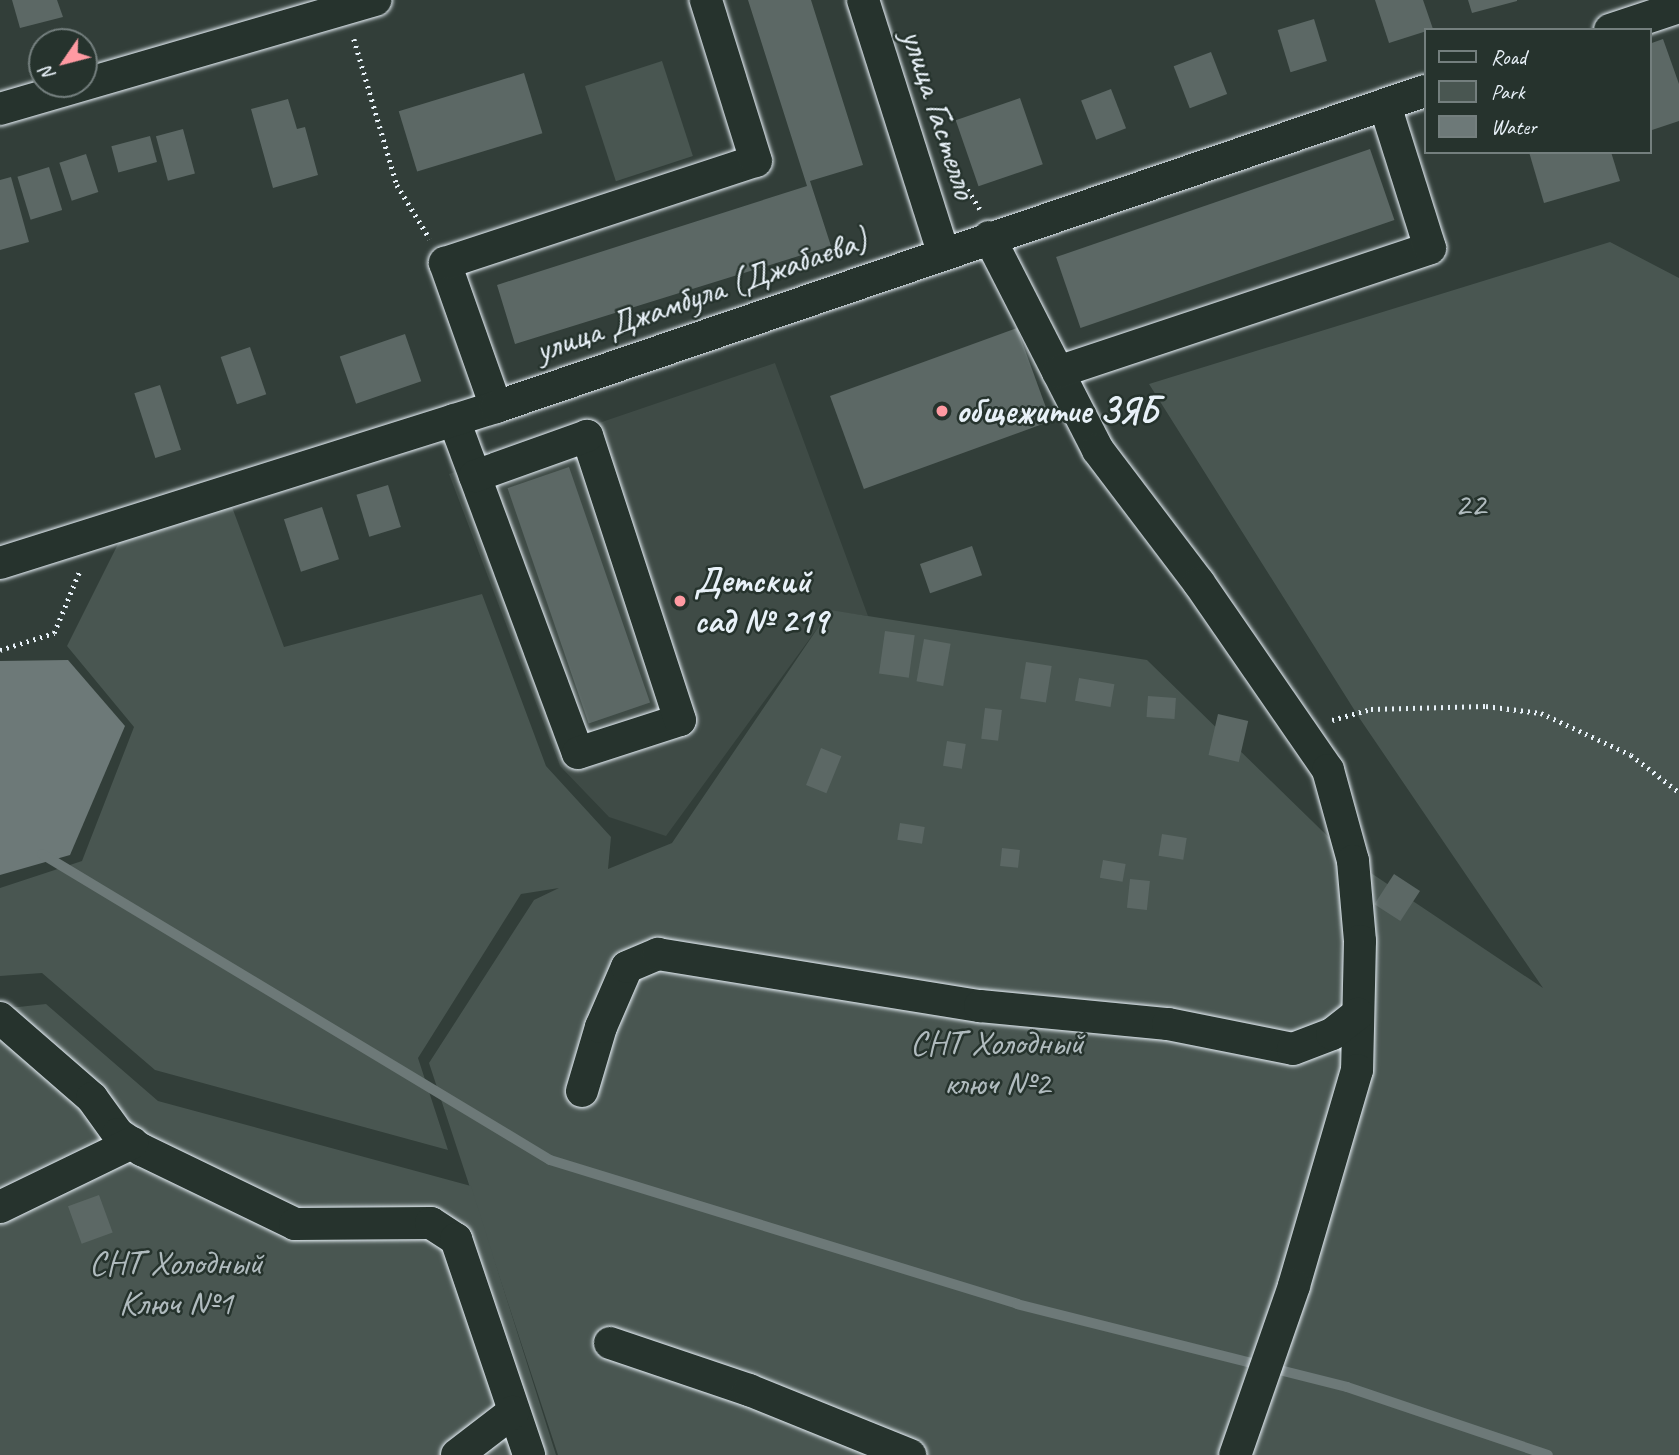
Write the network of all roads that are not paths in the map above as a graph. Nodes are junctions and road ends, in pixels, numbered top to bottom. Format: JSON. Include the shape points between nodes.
{"nodes":[{"id":1,"x":376,"y":0,"type":"edge"},
{"id":2,"x":706,"y":0,"type":"edge"},
{"id":3,"x":863,"y":0,"type":"edge"},
{"id":4,"x":1679,"y":7,"type":"edge"},
{"id":5,"x":1616,"y":28,"type":"edge"},
{"id":6,"x":1424,"y":91,"type":"edge"},
{"id":7,"x":1385,"y":105,"type":"junction"},
{"id":8,"x":0,"y":109,"type":"edge"},
{"id":9,"x":989,"y":237,"type":"junction"},
{"id":10,"x":943,"y":252,"type":"junction"},
{"id":11,"x":1058,"y":372,"type":"junction"},
{"id":12,"x":496,"y":407,"type":"junction"},
{"id":13,"x":454,"y":420,"type":"junction"},
{"id":14,"x":475,"y":476,"type":"junction"},
{"id":15,"x":0,"y":563,"type":"edge"},
{"id":16,"x":1358,"y":1014,"type":"junction"},
{"id":17,"x":0,"y":1017,"type":"edge"},
{"id":18,"x":582,"y":1091,"type":"dead end"},
{"id":19,"x":132,"y":1143,"type":"junction"},
{"id":20,"x":0,"y":1208,"type":"edge"},
{"id":21,"x":610,"y":1343,"type":"dead end"},
{"id":22,"x":513,"y":1412,"type":"junction"},
{"id":23,"x":457,"y":1455,"type":"edge"},
{"id":24,"x":529,"y":1455,"type":"edge"},
{"id":25,"x":910,"y":1455,"type":"edge"},
{"id":26,"x":1236,"y":1455,"type":"edge"}],
"edges":[{"from":1,"to":8,"type":"street"},
{"from":2,"to":12,"type":"street","via":[[756,161],[445,263]]},
{"from":3,"to":10,"type":"street","name":"улица Гастелло"},
{"from":4,"to":5,"type":"street"},
{"from":6,"to":7,"type":"street","name":"улица Джамбула (Джабаева)"},
{"from":7,"to":9,"type":"street","name":"улица Джамбула (Джабаева)"},
{"from":7,"to":11,"type":"street","via":[[1430,248]]},
{"from":9,"to":10,"type":"street","name":"улица Джамбула (Джабаева)"},
{"from":9,"to":11,"type":"street"},
{"from":10,"to":12,"type":"street","name":"улица Джамбула (Джабаева)"},
{"from":11,"to":16,"type":"street","via":[[1098,450],[1199,583],[1328,770],[1353,860],[1360,941]]},
{"from":12,"to":13,"type":"street","name":"улица Джамбула (Джабаева)"},
{"from":13,"to":14,"type":"street"},
{"from":13,"to":15,"type":"street","name":"улица Джамбула (Джабаева)"},
{"from":14,"to":14,"type":"street","via":[[578,753],[680,720],[587,436]]},
{"from":16,"to":18,"type":"street","via":[[1332,1034],[1293,1049],[1168,1024],[980,1006],[658,954],[627,967],[601,1027]]},
{"from":16,"to":26,"type":"street","via":[[1357,1070],[1294,1286]]},
{"from":17,"to":19,"type":"street","via":[[92,1098],[118,1134]]},
{"from":19,"to":20,"type":"street"},
{"from":19,"to":22,"type":"street","via":[[295,1224],[431,1223],[456,1239]]},
{"from":21,"to":25,"type":"street","via":[[749,1390]]},
{"from":22,"to":23,"type":"street"},
{"from":22,"to":24,"type":"street"}]}
